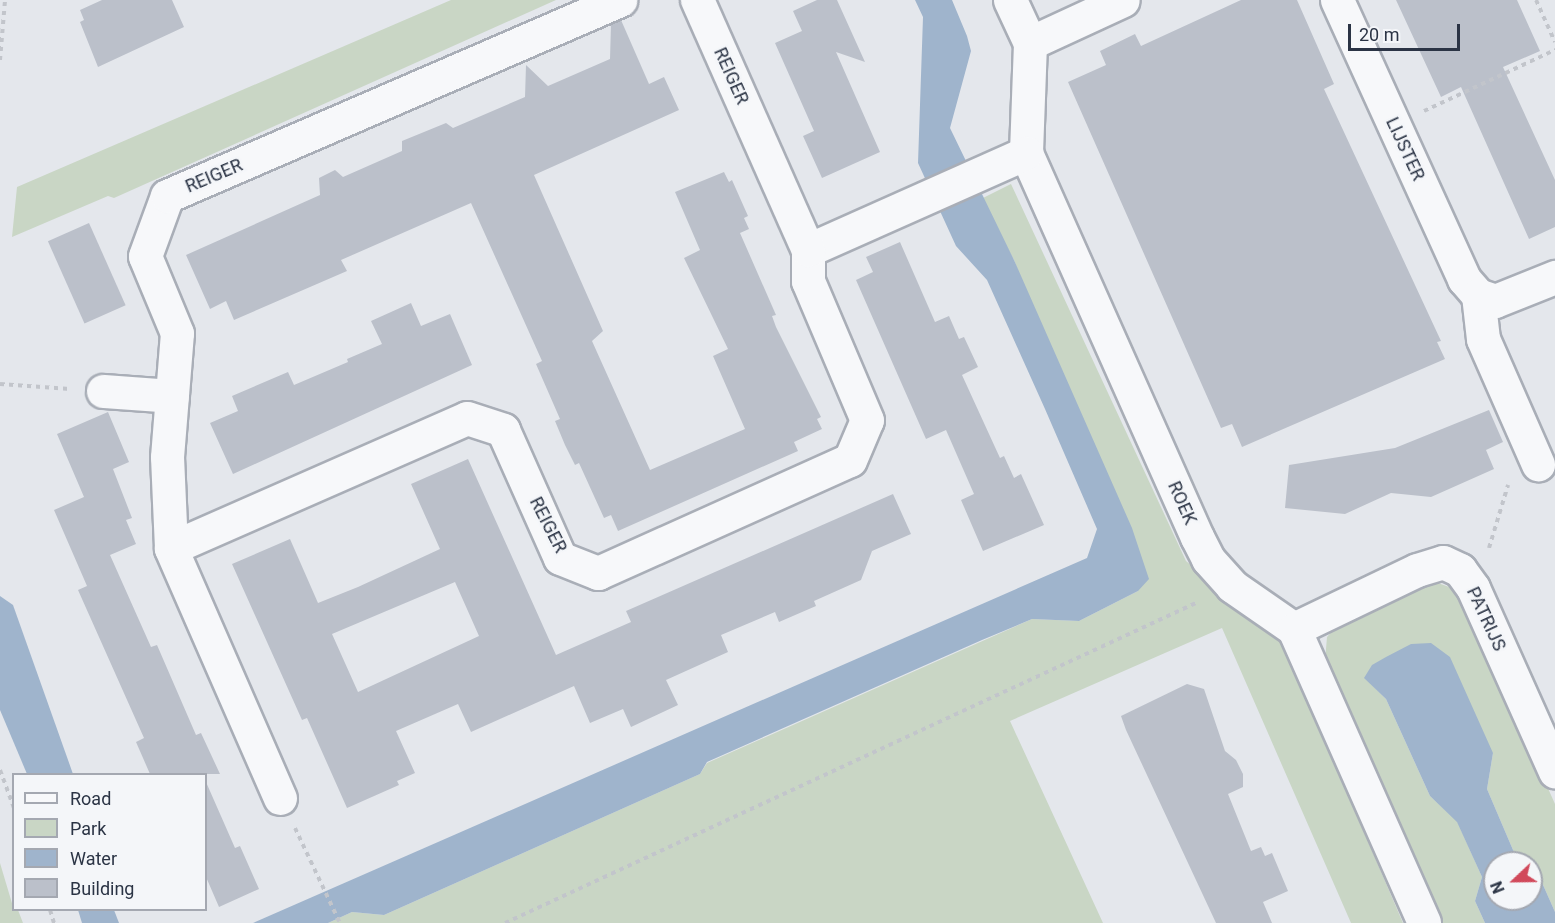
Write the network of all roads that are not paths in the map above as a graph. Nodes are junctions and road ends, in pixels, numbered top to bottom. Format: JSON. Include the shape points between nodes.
{"nodes":[{"id":1,"x":620,"y":0,"type":"edge"},
{"id":2,"x":697,"y":0,"type":"edge"},
{"id":3,"x":1010,"y":0,"type":"edge"},
{"id":4,"x":1123,"y":0,"type":"edge"},
{"id":5,"x":1337,"y":0,"type":"edge"},
{"id":6,"x":1030,"y":43,"type":"junction"},
{"id":7,"x":1026,"y":153,"type":"junction"},
{"id":8,"x":808,"y":250,"type":"junction"},
{"id":9,"x":1555,"y":277,"type":"edge"},
{"id":10,"x":1478,"y":295,"type":"junction"},
{"id":11,"x":103,"y":391,"type":"dead end"},
{"id":12,"x":172,"y":396,"type":"junction"},
{"id":13,"x":1538,"y":464,"type":"road end"},
{"id":14,"x":171,"y":548,"type":"junction"},
{"id":15,"x":1294,"y":629,"type":"junction"},
{"id":16,"x":1555,"y":771,"type":"edge"},
{"id":17,"x":280,"y":798,"type":"road end"},
{"id":18,"x":1424,"y":923,"type":"edge"}],
"edges":[{"from":1,"to":12,"type":"street","name":"REIGER","via":[[167,196],[145,256],[177,333]]},
{"from":2,"to":8,"type":"street","name":"REIGER"},
{"from":3,"to":6,"type":"street"},
{"from":4,"to":6,"type":"street"},
{"from":5,"to":10,"type":"street","name":"LIJSTER","via":[[1464,279]]},
{"from":6,"to":7,"type":"street","name":"ROEK"},
{"from":7,"to":8,"type":"street"},
{"from":7,"to":15,"type":"street","name":"ROEK","via":[[1208,559],[1233,586]]},
{"from":8,"to":14,"type":"street","name":"REIGER","via":[[808,281],[867,420],[850,460],[598,573],[560,558],[502,430],[467,418]]},
{"from":9,"to":10,"type":"street","via":[[1496,302]]},
{"from":10,"to":13,"type":"street","name":"LIJSTER","via":[[1483,339]]},
{"from":11,"to":12,"type":"street"},
{"from":12,"to":14,"type":"street","name":"REIGER","via":[[168,457]]},
{"from":14,"to":17,"type":"street","name":"REIGER"},
{"from":15,"to":16,"type":"street","name":"PATRIJS","via":[[1417,570],[1443,562],[1460,570],[1473,588]]},
{"from":15,"to":18,"type":"street"}]}
